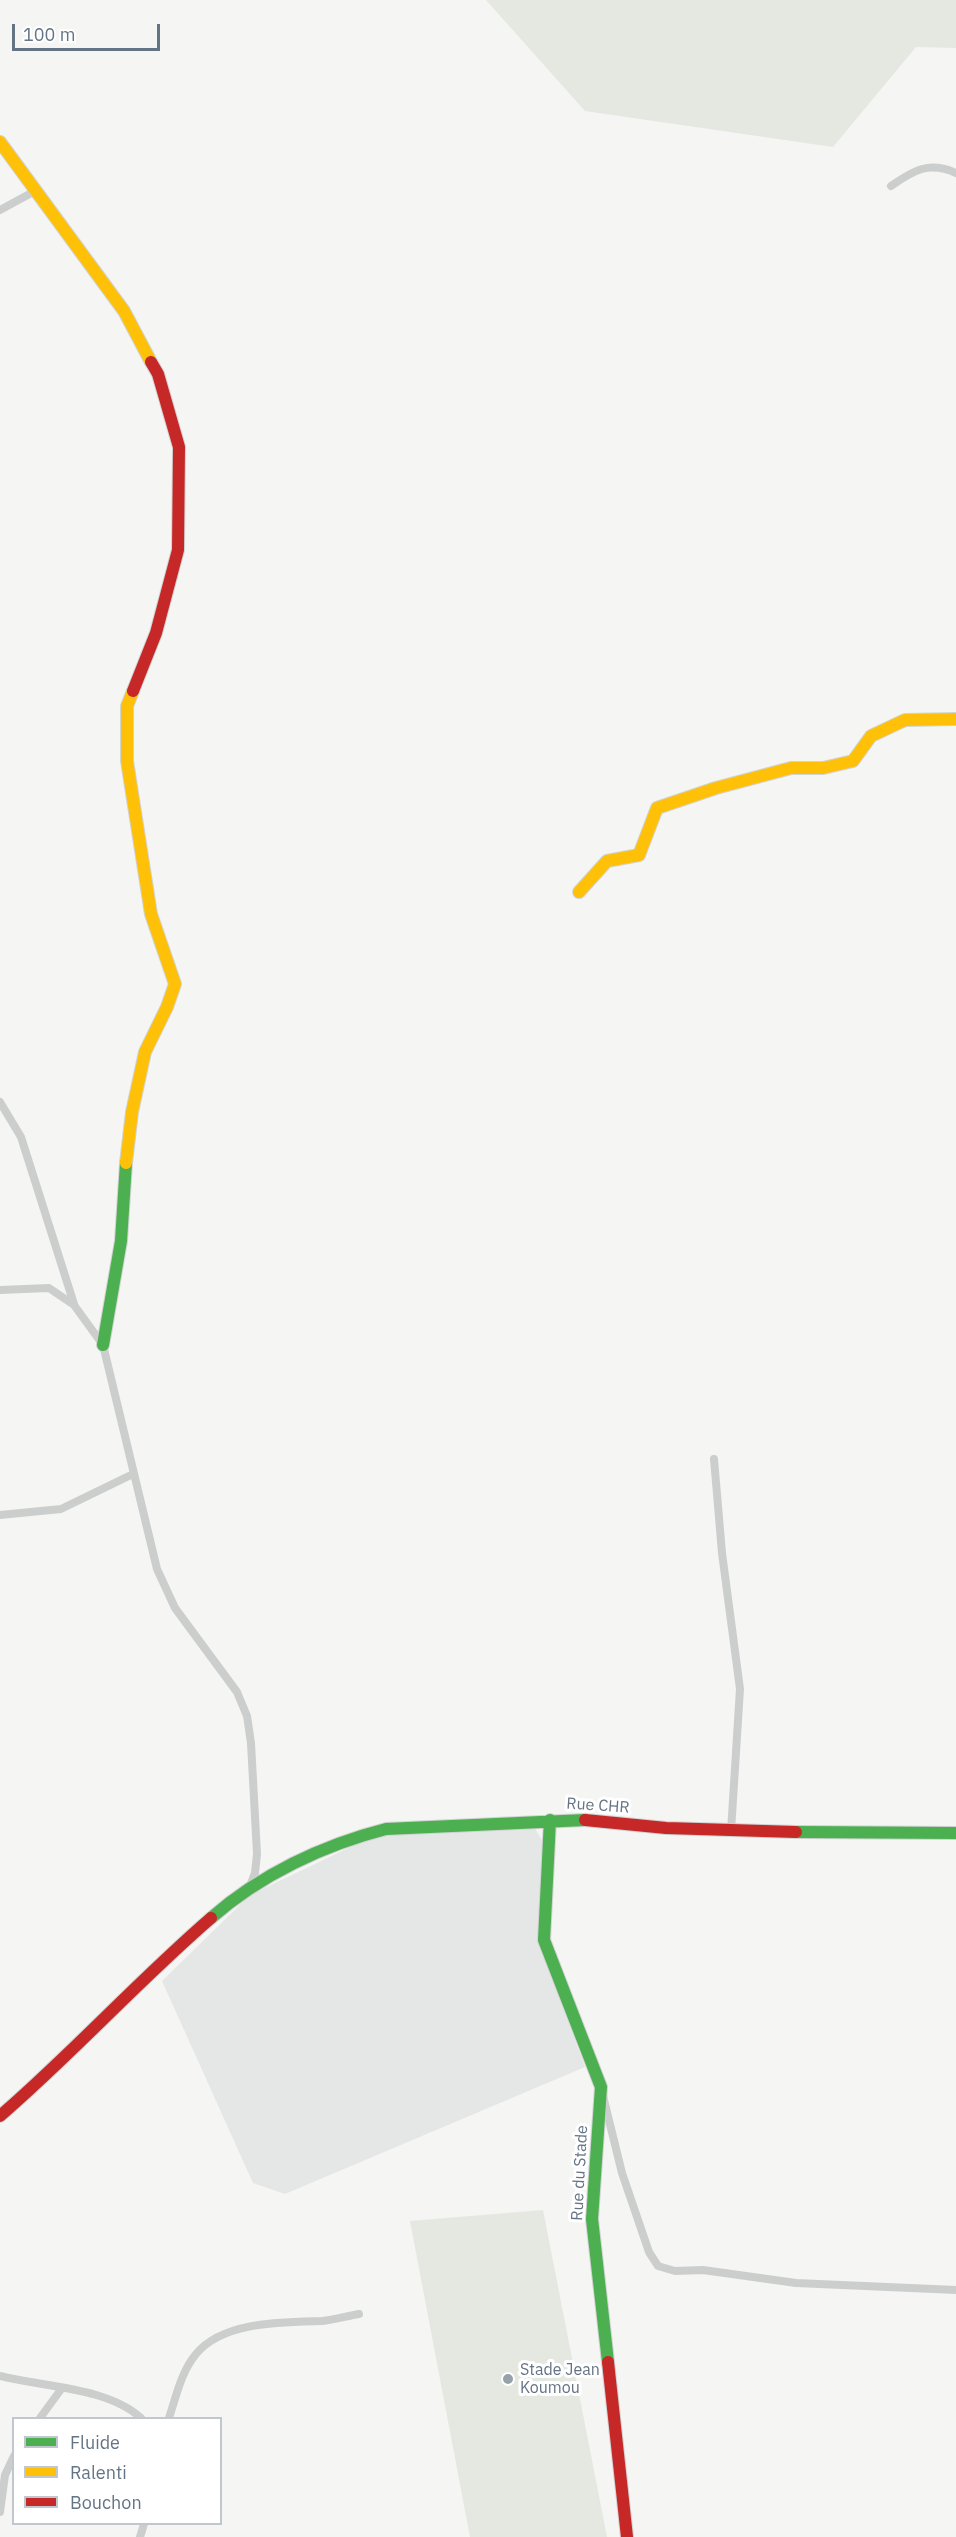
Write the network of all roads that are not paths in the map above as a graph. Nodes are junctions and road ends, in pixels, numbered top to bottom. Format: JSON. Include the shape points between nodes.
{"nodes":[{"id":1,"x":0,"y":142,"type":"edge"},
{"id":2,"x":956,"y":173,"type":"edge"},
{"id":3,"x":891,"y":186,"type":"dead end"},
{"id":4,"x":35,"y":191,"type":"junction"},
{"id":5,"x":0,"y":210,"type":"edge"},
{"id":6,"x":956,"y":719,"type":"edge"},
{"id":7,"x":579,"y":892,"type":"dead end"},
{"id":8,"x":0,"y":1102,"type":"edge"},
{"id":9,"x":0,"y":1290,"type":"edge"},
{"id":10,"x":74,"y":1305,"type":"junction"},
{"id":11,"x":103,"y":1346,"type":"junction"},
{"id":12,"x":714,"y":1459,"type":"dead end"},
{"id":13,"x":133,"y":1474,"type":"junction"},
{"id":14,"x":0,"y":1515,"type":"edge"},
{"id":15,"x":550,"y":1820,"type":"junction"},
{"id":16,"x":731,"y":1831,"type":"junction"},
{"id":17,"x":956,"y":1833,"type":"edge"},
{"id":18,"x":250,"y":1887,"type":"junction"},
{"id":19,"x":601,"y":2087,"type":"junction"},
{"id":20,"x":0,"y":2116,"type":"edge"},
{"id":21,"x":956,"y":2289,"type":"edge"},
{"id":22,"x":359,"y":2314,"type":"dead end"},
{"id":23,"x":0,"y":2376,"type":"edge"},
{"id":24,"x":62,"y":2388,"type":"junction"},
{"id":25,"x":41,"y":2417,"type":"edge"},
{"id":26,"x":140,"y":2417,"type":"edge"},
{"id":27,"x":169,"y":2417,"type":"edge"},
{"id":28,"x":12,"y":2460,"type":"edge"},
{"id":29,"x":0,"y":2512,"type":"edge"},
{"id":30,"x":627,"y":2537,"type":"edge"}],
"edges":[{"from":1,"to":4,"type":"street"},
{"from":2,"to":3,"type":"street","via":[[940,166],[928,167]]},
{"from":4,"to":5,"type":"street"},
{"from":4,"to":11,"type":"street","via":[[136,330],[158,374],[179,458],[178,550],[156,633],[127,706],[126,739],[151,914],[175,984],[145,1052],[134,1103],[121,1241]]},
{"from":6,"to":7,"type":"street","via":[[905,720],[871,736],[853,761],[823,768],[791,768],[657,808],[639,855],[607,861]]},
{"from":8,"to":10,"type":"street","via":[[21,1137],[32,1167]]},
{"from":9,"to":10,"type":"street","via":[[49,1288]]},
{"from":10,"to":11,"type":"street"},
{"from":11,"to":13,"type":"street"},
{"from":12,"to":16,"type":"street","via":[[740,1689]]},
{"from":13,"to":14,"type":"street","via":[[61,1509]]},
{"from":13,"to":18,"type":"street","via":[[164,1587],[184,1622],[237,1692],[247,1716],[256,1854]]},
{"from":15,"to":16,"type":"street","name":"Rue CHR"},
{"from":15,"to":18,"type":"street","name":"Rue CHR","via":[[386,1829],[322,1850]]},
{"from":15,"to":19,"type":"street","name":"Rue du Stade","via":[[544,1940]]},
{"from":16,"to":17,"type":"street","name":"Rue CHR"},
{"from":18,"to":20,"type":"street","name":"Rue CHR","via":[[188,1938],[52,2072]]},
{"from":19,"to":21,"type":"street","via":[[622,2173],[649,2252],[658,2266],[796,2283]]},
{"from":19,"to":30,"type":"street","name":"Rue du Stade","via":[[592,2219]]},
{"from":22,"to":27,"type":"street","via":[[242,2328],[226,2335],[204,2347],[192,2360]]},
{"from":23,"to":24,"type":"street"},
{"from":24,"to":25,"type":"street"},
{"from":24,"to":26,"type":"street","via":[[87,2392],[128,2408]]},
{"from":28,"to":29,"type":"street","via":[[5,2475]]}]}
